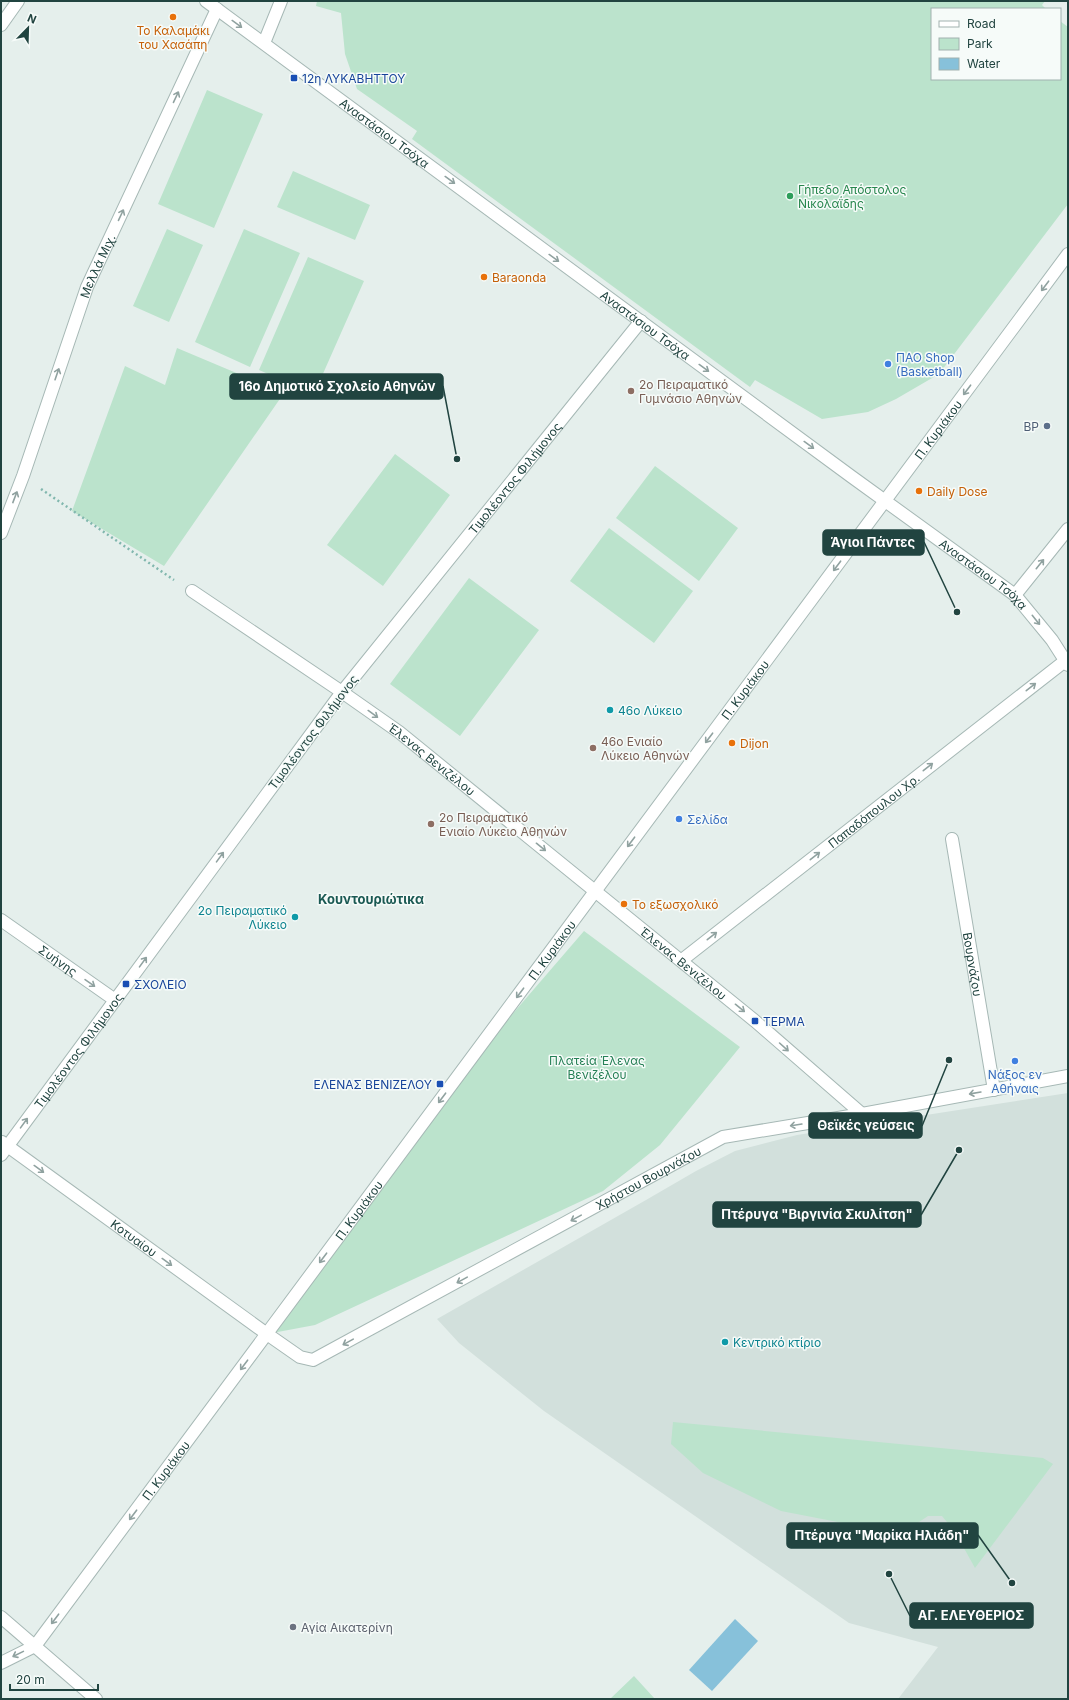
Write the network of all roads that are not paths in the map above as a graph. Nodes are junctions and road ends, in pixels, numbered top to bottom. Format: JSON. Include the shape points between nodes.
{"nodes":[{"id":1,"x":18,"y":1,"type":"edge"},
{"id":2,"x":206,"y":1,"type":"edge"},
{"id":3,"x":281,"y":1,"type":"edge"},
{"id":4,"x":217,"y":9,"type":"junction"},
{"id":5,"x":1,"y":25,"type":"edge"},
{"id":6,"x":264,"y":43,"type":"junction"},
{"id":7,"x":1068,"y":254,"type":"edge"},
{"id":8,"x":641,"y":321,"type":"junction"},
{"id":9,"x":885,"y":501,"type":"junction"},
{"id":10,"x":1068,"y":529,"type":"edge"},
{"id":11,"x":1,"y":533,"type":"edge"},
{"id":12,"x":192,"y":591,"type":"road end"},
{"id":13,"x":1015,"y":595,"type":"junction"},
{"id":14,"x":1067,"y":663,"type":"edge"},
{"id":15,"x":342,"y":692,"type":"junction"},
{"id":16,"x":952,"y":839,"type":"dead end"},
{"id":17,"x":596,"y":890,"type":"junction"},
{"id":18,"x":1,"y":920,"type":"edge"},
{"id":19,"x":682,"y":960,"type":"junction"},
{"id":20,"x":115,"y":1000,"type":"junction"},
{"id":21,"x":1068,"y":1076,"type":"edge"},
{"id":22,"x":994,"y":1090,"type":"junction"},
{"id":23,"x":862,"y":1114,"type":"junction"},
{"id":24,"x":3,"y":1147,"type":"edge"},
{"id":25,"x":267,"y":1334,"type":"junction"},
{"id":26,"x":1,"y":1617,"type":"edge"},
{"id":27,"x":35,"y":1646,"type":"junction"},
{"id":28,"x":1,"y":1662,"type":"edge"},
{"id":29,"x":96,"y":1699,"type":"edge"}],
"edges":[{"from":1,"to":5,"type":"street"},
{"from":2,"to":4,"type":"street","name":"Αναστάσιου Τσόχα"},
{"from":3,"to":6,"type":"street"},
{"from":4,"to":6,"type":"street","name":"Αναστάσιου Τσόχα","one_way":true},
{"from":11,"to":4,"type":"street","name":"Μελλά Μιχ.","one_way":true,"via":[[87,287]]},
{"from":6,"to":8,"type":"street","name":"Αναστάσιου Τσόχα","one_way":true},
{"from":7,"to":9,"type":"street","name":"Π. Κυριάκου","one_way":true},
{"from":8,"to":9,"type":"street","name":"Αναστάσιου Τσόχα","one_way":true},
{"from":8,"to":15,"type":"street","name":"Τιμoλέοντος Φιλήμονος"},
{"from":9,"to":13,"type":"street","name":"Αναστάσιου Τσόχα"},
{"from":9,"to":17,"type":"street","name":"Π. Κυριάκου","one_way":true},
{"from":13,"to":10,"type":"street","one_way":true},
{"from":12,"to":15,"type":"street","name":"Έλενας Βενιζέλου"},
{"from":13,"to":14,"type":"street","name":"Αναστάσιου Τσόχα","one_way":true,"via":[[1052,640]]},
{"from":19,"to":14,"type":"street","name":"Παπαδόπουλου Χρ.","one_way":true},
{"from":15,"to":17,"type":"street","name":"Έλενας Βενιζέλου","one_way":true,"via":[[399,732]]},
{"from":20,"to":15,"type":"street","name":"Τιμoλέοντος Φιλήμονος","one_way":true},
{"from":16,"to":22,"type":"street","name":"Βουρνάζου"},
{"from":17,"to":19,"type":"street","name":"Έλενας Βενιζέλου"},
{"from":17,"to":25,"type":"street","name":"Π. Κυριάκου","one_way":true},
{"from":18,"to":20,"type":"street","name":"Συήνης","one_way":true},
{"from":19,"to":23,"type":"street","name":"Έλενας Βενιζέλου","one_way":true},
{"from":24,"to":20,"type":"street","name":"Τιμoλέοντος Φιλήμονος","one_way":true},
{"from":21,"to":22,"type":"street","name":"Χρήστου Βουρνάζου"},
{"from":22,"to":23,"type":"street","name":"Χρήστου Βουρνάζου","one_way":true},
{"from":23,"to":25,"type":"street","name":"Χρήστου Βουρνάζου","one_way":true,"via":[[723,1137],[312,1360],[300,1357]]},
{"from":24,"to":25,"type":"street","name":"Κοτυαίου","one_way":true},
{"from":25,"to":27,"type":"street","name":"Π. Κυριάκου","one_way":true},
{"from":26,"to":27,"type":"street"},
{"from":27,"to":28,"type":"street","one_way":true},
{"from":27,"to":29,"type":"street"}]}
